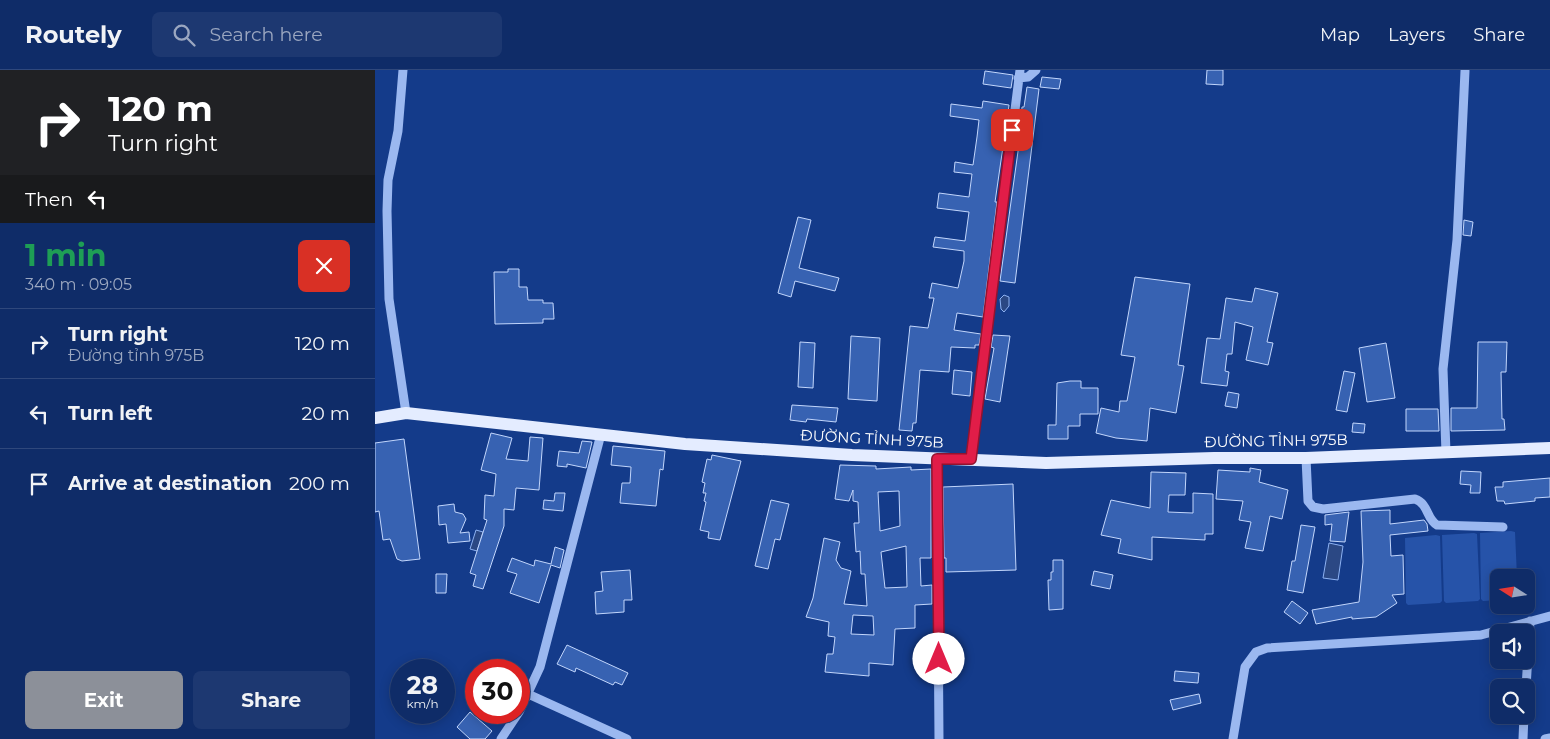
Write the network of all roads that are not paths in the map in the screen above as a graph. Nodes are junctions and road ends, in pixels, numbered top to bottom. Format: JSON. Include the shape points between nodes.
{"nodes":[{"id":1,"x":403,"y":70,"type":"edge"},
{"id":2,"x":1036,"y":70,"type":"edge"},
{"id":3,"x":1465,"y":70,"type":"edge"},
{"id":4,"x":1019,"y":74,"type":"edge"},
{"id":5,"x":406,"y":413,"type":"junction"},
{"id":6,"x":375,"y":418,"type":"edge"},
{"id":7,"x":601,"y":434,"type":"junction"},
{"id":8,"x":1550,"y":448,"type":"edge"},
{"id":9,"x":1446,"y":453,"type":"junction"},
{"id":10,"x":1306,"y":458,"type":"junction"},
{"id":11,"x":937,"y":459,"type":"junction"},
{"id":12,"x":971,"y":459,"type":"junction"},
{"id":13,"x":1503,"y":527,"type":"dead end"},
{"id":14,"x":1550,"y":616,"type":"edge"},
{"id":15,"x":1530,"y":621,"type":"junction"},
{"id":16,"x":1527,"y":679,"type":"edge"},
{"id":17,"x":530,"y":690,"type":"edge"},
{"id":18,"x":530,"y":695,"type":"edge"},
{"id":19,"x":511,"y":724,"type":"edge"},
{"id":20,"x":1524,"y":724,"type":"edge"},
{"id":21,"x":1550,"y":738,"type":"edge"},
{"id":22,"x":501,"y":739,"type":"edge"},
{"id":23,"x":627,"y":739,"type":"edge"},
{"id":24,"x":939,"y":739,"type":"edge"},
{"id":25,"x":1233,"y":739,"type":"edge"},
{"id":26,"x":1523,"y":739,"type":"edge"},
{"id":27,"x":1545,"y":739,"type":"edge"}],
"edges":[{"from":1,"to":5,"type":"street","via":[[398,131],[388,180],[387,211],[389,299]]},
{"from":2,"to":4,"type":"street","via":[[1028,77]]},
{"from":3,"to":9,"type":"street","via":[[1457,240],[1443,369]]},
{"from":4,"to":12,"type":"street"},
{"from":5,"to":6,"type":"main road","name":"ĐƯỜNG TỈNH 975B"},
{"from":5,"to":7,"type":"main road","name":"ĐƯỜNG TỈNH 975B"},
{"from":7,"to":11,"type":"main road","name":"ĐƯỜNG TỈNH 975B","via":[[685,444]]},
{"from":7,"to":17,"type":"street","via":[[540,667]]},
{"from":8,"to":9,"type":"main road","name":"ĐƯỜNG TỈNH 975B"},
{"from":9,"to":10,"type":"main road","name":"ĐƯỜNG TỈNH 975B"},
{"from":10,"to":12,"type":"main road","name":"ĐƯỜNG TỈNH 975B","via":[[1046,463]]},
{"from":10,"to":13,"type":"street","via":[[1308,501],[1313,507],[1323,509],[1415,499],[1424,504],[1437,525]]},
{"from":11,"to":12,"type":"main road","name":"ĐƯỜNG TỈNH 975B"},
{"from":11,"to":24,"type":"street"},
{"from":14,"to":15,"type":"street"},
{"from":15,"to":16,"type":"street"},
{"from":15,"to":25,"type":"street","via":[[1481,635],[1267,648],[1255,652],[1245,667]]},
{"from":18,"to":23,"type":"street"},
{"from":19,"to":22,"type":"street"},
{"from":20,"to":26,"type":"street"},
{"from":21,"to":27,"type":"street"}]}
